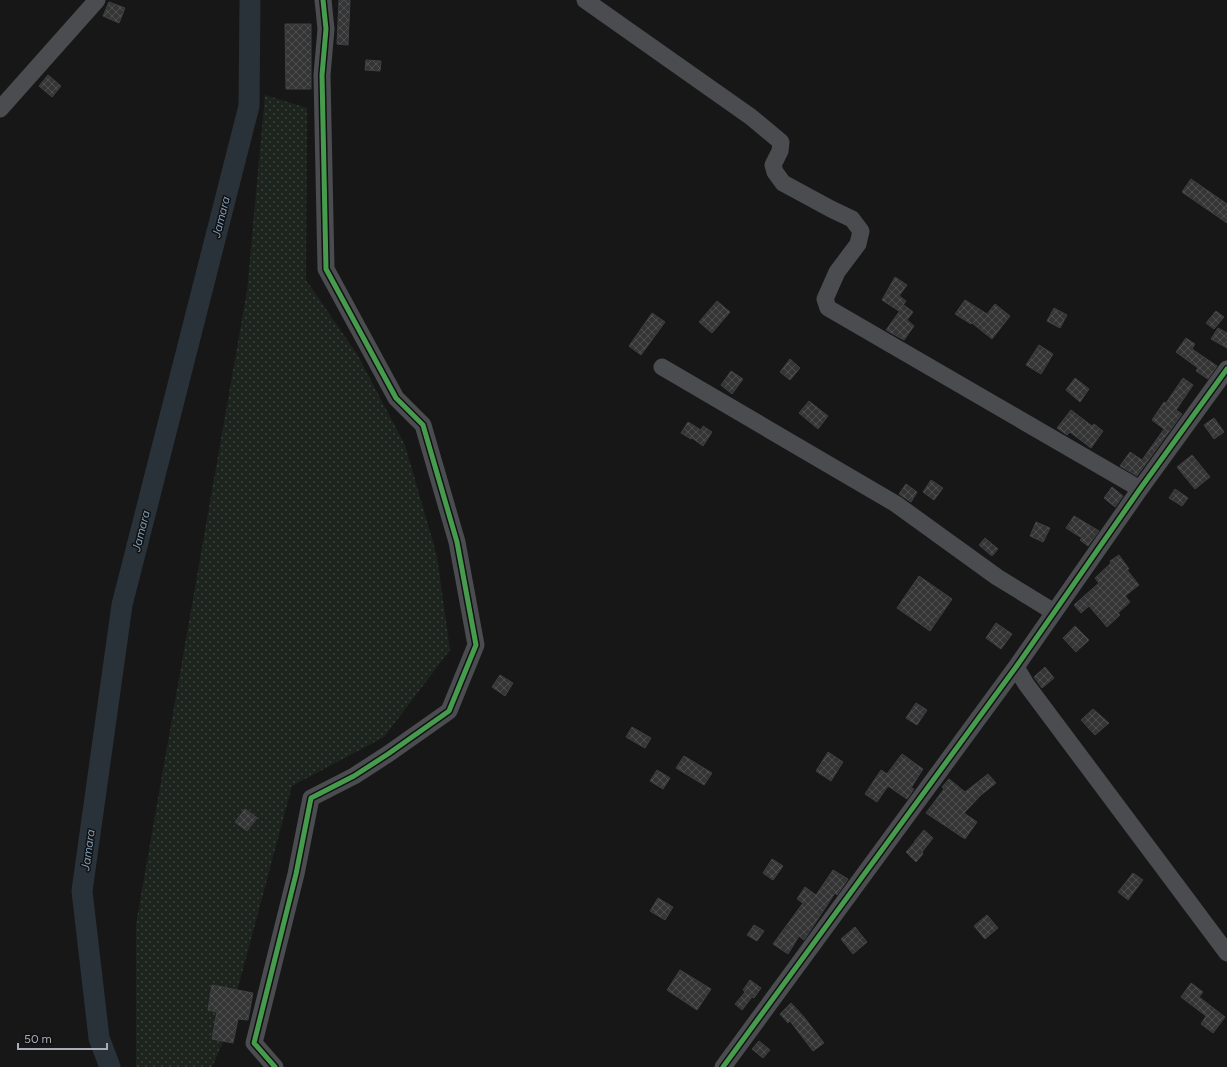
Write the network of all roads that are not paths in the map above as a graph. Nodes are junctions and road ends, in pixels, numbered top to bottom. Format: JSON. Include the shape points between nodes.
{"nodes":[{"id":1,"x":98,"y":0,"type":"edge"},
{"id":2,"x":323,"y":0,"type":"edge"},
{"id":3,"x":585,"y":0,"type":"edge"},
{"id":4,"x":0,"y":109,"type":"edge"},
{"id":5,"x":662,"y":367,"type":"dead end"},
{"id":6,"x":1227,"y":369,"type":"edge"},
{"id":7,"x":1140,"y":489,"type":"junction"},
{"id":8,"x":1054,"y":612,"type":"junction"},
{"id":9,"x":1016,"y":667,"type":"junction"},
{"id":10,"x":1227,"y":953,"type":"edge"},
{"id":11,"x":275,"y":1067,"type":"edge"},
{"id":12,"x":723,"y":1067,"type":"edge"}],
"edges":[{"from":1,"to":4,"type":"street"},
{"from":2,"to":11,"type":"street","via":[[326,29],[322,75],[326,269],[396,398],[423,425],[458,542],[476,645],[449,711],[354,776],[312,798],[254,1043]]},
{"from":3,"to":7,"type":"street","via":[[781,142],[773,165],[783,183],[852,219],[861,231],[858,244],[837,272],[825,299],[828,308]]},
{"from":5,"to":8,"type":"street","via":[[896,504],[997,577]]},
{"from":6,"to":7,"type":"street"},
{"from":7,"to":8,"type":"street"},
{"from":8,"to":9,"type":"street"},
{"from":9,"to":10,"type":"street","via":[[1026,684]]},
{"from":9,"to":12,"type":"street"}]}
